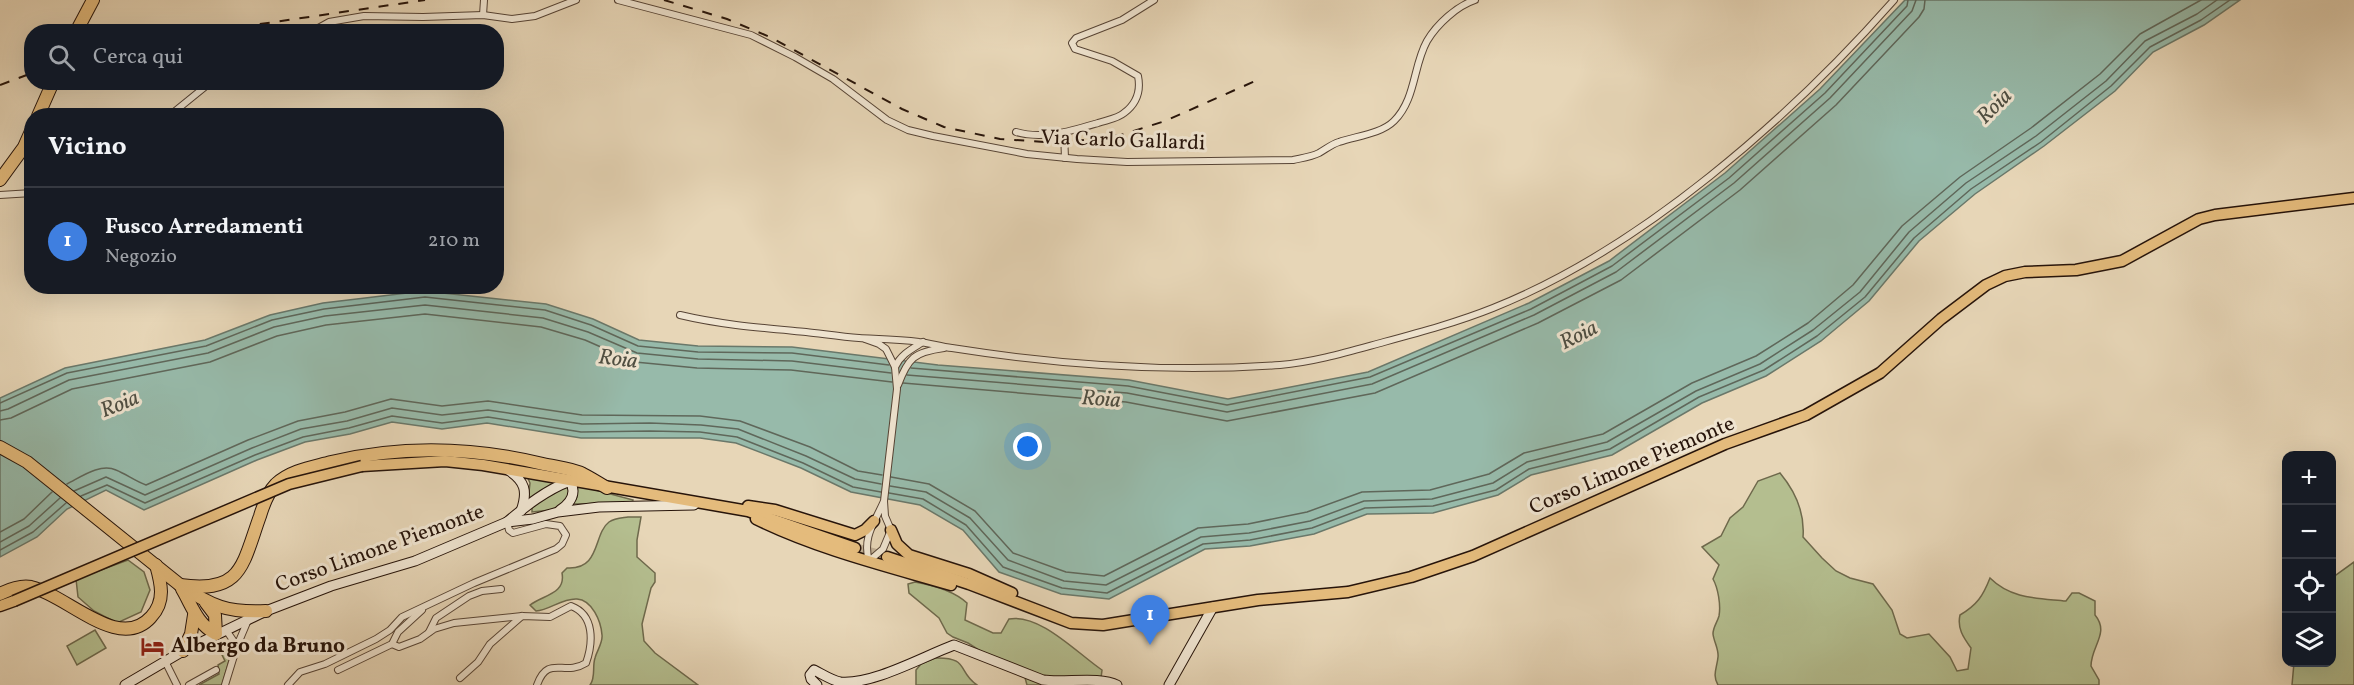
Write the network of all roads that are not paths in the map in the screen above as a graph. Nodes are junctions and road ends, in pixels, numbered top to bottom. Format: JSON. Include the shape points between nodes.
{"nodes":[{"id":1,"x":93,"y":0,"type":"edge"},
{"id":2,"x":484,"y":0,"type":"edge"},
{"id":3,"x":576,"y":0,"type":"edge"},
{"id":4,"x":618,"y":0,"type":"edge"},
{"id":5,"x":1154,"y":0,"type":"edge"},
{"id":6,"x":1475,"y":0,"type":"edge"},
{"id":7,"x":1894,"y":0,"type":"edge"},
{"id":8,"x":483,"y":15,"type":"junction"},
{"id":9,"x":80,"y":24,"type":"edge"},
{"id":10,"x":325,"y":24,"type":"edge"},
{"id":11,"x":49,"y":90,"type":"edge"},
{"id":12,"x":201,"y":90,"type":"edge"},
{"id":13,"x":42,"y":108,"type":"edge"},
{"id":14,"x":179,"y":108,"type":"edge"},
{"id":15,"x":1016,"y":132,"type":"dead end"},
{"id":16,"x":1064,"y":133,"type":"junction"},
{"id":17,"x":24,"y":147,"type":"edge"},
{"id":18,"x":1065,"y":158,"type":"junction"},
{"id":19,"x":0,"y":180,"type":"edge"},
{"id":20,"x":24,"y":194,"type":"edge"},
{"id":21,"x":0,"y":195,"type":"edge"},
{"id":22,"x":2354,"y":198,"type":"edge"},
{"id":23,"x":680,"y":315,"type":"dead end"},
{"id":24,"x":862,"y":338,"type":"junction"},
{"id":25,"x":897,"y":339,"type":"junction"},
{"id":26,"x":924,"y":342,"type":"junction"},
{"id":27,"x":948,"y":348,"type":"junction"},
{"id":28,"x":906,"y":352,"type":"junction"},
{"id":29,"x":895,"y":367,"type":"junction"},
{"id":30,"x":905,"y":367,"type":"junction"},
{"id":31,"x":897,"y":389,"type":"junction"},
{"id":32,"x":0,"y":447,"type":"edge"},
{"id":33,"x":506,"y":468,"type":"junction"},
{"id":34,"x":570,"y":481,"type":"junction"},
{"id":35,"x":607,"y":488,"type":"junction"},
{"id":36,"x":884,"y":501,"type":"junction"},
{"id":37,"x":706,"y":505,"type":"junction"},
{"id":38,"x":724,"y":507,"type":"junction"},
{"id":39,"x":521,"y":511,"type":"junction"},
{"id":40,"x":558,"y":512,"type":"junction"},
{"id":41,"x":873,"y":521,"type":"joint"},
{"id":42,"x":507,"y":522,"type":"junction"},
{"id":43,"x":867,"y":531,"type":"junction"},
{"id":44,"x":892,"y":538,"type":"junction"},
{"id":45,"x":855,"y":548,"type":"tunnel mouth"},
{"id":46,"x":888,"y":557,"type":"tunnel mouth"},
{"id":47,"x":869,"y":561,"type":"junction"},
{"id":48,"x":152,"y":562,"type":"junction"},
{"id":49,"x":180,"y":585,"type":"junction"},
{"id":50,"x":501,"y":589,"type":"dead end"},
{"id":51,"x":0,"y":594,"type":"edge"},
{"id":52,"x":204,"y":602,"type":"junction"},
{"id":53,"x":427,"y":605,"type":"junction"},
{"id":54,"x":0,"y":606,"type":"edge"},
{"id":55,"x":1213,"y":607,"type":"junction"},
{"id":56,"x":266,"y":611,"type":"junction"},
{"id":57,"x":195,"y":615,"type":"junction"},
{"id":58,"x":522,"y":616,"type":"junction"},
{"id":59,"x":248,"y":619,"type":"junction"},
{"id":60,"x":1071,"y":622,"type":"junction"},
{"id":61,"x":221,"y":632,"type":"junction"},
{"id":62,"x":429,"y":633,"type":"junction"},
{"id":63,"x":392,"y":644,"type":"junction"},
{"id":64,"x":237,"y":646,"type":"junction"},
{"id":65,"x":183,"y":651,"type":"junction"},
{"id":66,"x":165,"y":661,"type":"junction"},
{"id":67,"x":216,"y":670,"type":"dead end"},
{"id":68,"x":338,"y":670,"type":"dead end"},
{"id":69,"x":460,"y":678,"type":"dead end"},
{"id":70,"x":125,"y":685,"type":"edge"},
{"id":71,"x":177,"y":685,"type":"edge"},
{"id":72,"x":189,"y":685,"type":"edge"},
{"id":73,"x":225,"y":685,"type":"edge"},
{"id":74,"x":288,"y":685,"type":"edge"},
{"id":75,"x":537,"y":685,"type":"edge"},
{"id":76,"x":817,"y":685,"type":"edge"},
{"id":77,"x":1117,"y":685,"type":"edge"},
{"id":78,"x":1169,"y":685,"type":"edge"}],
"edges":[{"from":1,"to":9,"type":"highway"},
{"from":2,"to":8,"type":"street"},
{"from":3,"to":8,"type":"street","via":[[535,16],[512,19]]},
{"from":4,"to":18,"type":"street","name":"Via Carlo Gallardi","via":[[752,35],[833,79],[908,130]]},
{"from":5,"to":16,"type":"street","via":[[1122,20],[1073,41],[1075,49],[1112,61],[1137,75],[1140,89],[1122,115]]},
{"from":6,"to":18,"type":"street","name":"Via Carlo Gallardi","via":[[1443,21],[1427,41],[1410,96],[1394,121],[1370,133],[1336,142],[1317,154],[1293,160],[1127,162]]},
{"from":7,"to":27,"type":"street","via":[[1796,100],[1707,179],[1593,257],[1494,308],[1411,335],[1284,364],[1164,368]]},
{"from":8,"to":10,"type":"street","via":[[364,16]]},
{"from":11,"to":13,"type":"highway"},
{"from":12,"to":14,"type":"street"},
{"from":15,"to":16,"type":"street"},
{"from":16,"to":18,"type":"street"},
{"from":17,"to":19,"type":"highway"},
{"from":20,"to":21,"type":"street"},
{"from":22,"to":55,"type":"main road","name":"Corso Limone Piemonte","via":[[2215,215],[2199,219],[2122,261],[2099,267],[2005,276],[1986,285],[1941,319],[1880,373],[1806,415],[1725,444],[1473,556],[1411,577],[1348,592]]},
{"from":23,"to":24,"type":"street","via":[[711,323]]},
{"from":24,"to":25,"type":"street"},
{"from":24,"to":29,"type":"street","via":[[886,349]]},
{"from":25,"to":26,"type":"street"},
{"from":25,"to":28,"type":"street"},
{"from":26,"to":27,"type":"street"},
{"from":26,"to":28,"type":"street"},
{"from":27,"to":30,"type":"street","via":[[917,354]]},
{"from":28,"to":29,"type":"street"},
{"from":28,"to":30,"type":"street"},
{"from":29,"to":31,"type":"street"},
{"from":30,"to":31,"type":"street"},
{"from":31,"to":36,"type":"street"},
{"from":32,"to":48,"type":"highway","via":[[27,462]]},
{"from":33,"to":34,"type":"main road"},
{"from":33,"to":39,"type":"main road","via":[[523,483]]},
{"from":33,"to":54,"type":"main road","bridge":true,"via":[[445,461],[362,466],[289,484]]},
{"from":34,"to":35,"type":"main road","name":"Corso Limone Piemonte"},
{"from":34,"to":39,"type":"main road","name":"Corso Limone Piemonte"},
{"from":34,"to":40,"type":"main road","via":[[572,497]]},
{"from":35,"to":37,"type":"main road","name":"Corso Limone Piemonte"},
{"from":35,"to":49,"type":"highway","via":[[581,472],[484,453],[402,450],[344,459],[303,469],[276,484],[242,565],[225,584]]},
{"from":36,"to":41,"type":"street"},
{"from":36,"to":44,"type":"street"},
{"from":37,"to":38,"type":"main road","name":"Corso Limone Piemonte"},
{"from":37,"to":40,"type":"main road","name":"Corso Limone Piemonte","via":[[599,507]]},
{"from":38,"to":43,"type":"main road","via":[[775,510],[848,534]]},
{"from":38,"to":45,"type":"main road","name":"Corso Limone Piemonte","via":[[748,511]]},
{"from":38,"to":47,"type":"main road"},
{"from":39,"to":42,"type":"main road","name":"Corso Limone Piemonte"},
{"from":40,"to":42,"type":"main road","name":"Corso Limone Piemonte"},
{"from":41,"to":43,"type":"main road"},
{"from":42,"to":53,"type":"street","via":[[513,533],[546,524],[560,526],[566,535],[556,549]]},
{"from":42,"to":56,"type":"main road","name":"Corso Limone Piemonte","via":[[414,561]]},
{"from":43,"to":47,"type":"street"},
{"from":44,"to":47,"type":"street"},
{"from":44,"to":60,"type":"main road","via":[[909,555],[969,574],[1043,605]]},
{"from":46,"to":60,"type":"main road","name":"Corso Limone Piemonte"},
{"from":47,"to":60,"type":"main road","via":[[962,588],[1053,621]]},
{"from":48,"to":49,"type":"highway"},
{"from":48,"to":51,"type":"highway","via":[[161,583],[162,598],[148,620],[129,629],[113,628],[52,594],[29,587]]},
{"from":49,"to":52,"type":"highway"},
{"from":49,"to":57,"type":"highway"},
{"from":50,"to":62,"type":"street","via":[[469,596],[436,618]]},
{"from":52,"to":56,"type":"highway","via":[[229,610]]},
{"from":52,"to":61,"type":"highway","via":[[215,615]]},
{"from":53,"to":63,"type":"street","via":[[398,632]]},
{"from":53,"to":74,"type":"street","via":[[402,617],[376,639],[300,672]]},
{"from":55,"to":60,"type":"main road","name":"Corso Limone Piemonte","via":[[1103,625]]},
{"from":55,"to":78,"type":"main road"},
{"from":56,"to":59,"type":"main road","name":"Corso Limone Piemonte"},
{"from":57,"to":61,"type":"highway","via":[[203,625]]},
{"from":57,"to":65,"type":"highway"},
{"from":58,"to":62,"type":"street","via":[[454,623]]},
{"from":58,"to":69,"type":"street"},
{"from":58,"to":75,"type":"street","via":[[550,617],[571,606],[583,615],[591,630],[586,663],[578,668],[550,667],[543,671]]},
{"from":59,"to":61,"type":"main road","name":"Corso Limone Piemonte"},
{"from":59,"to":64,"type":"street"},
{"from":61,"to":64,"type":"street"},
{"from":61,"to":65,"type":"main road"},
{"from":62,"to":63,"type":"street","via":[[399,647]]},
{"from":63,"to":68,"type":"street"},
{"from":64,"to":73,"type":"street"},
{"from":65,"to":66,"type":"main road"},
{"from":66,"to":70,"type":"main road"},
{"from":66,"to":71,"type":"street"},
{"from":67,"to":72,"type":"street"},
{"from":76,"to":77,"type":"main road","via":[[810,679],[814,670],[839,682],[875,680],[954,645],[1043,680],[1104,681]]}]}
